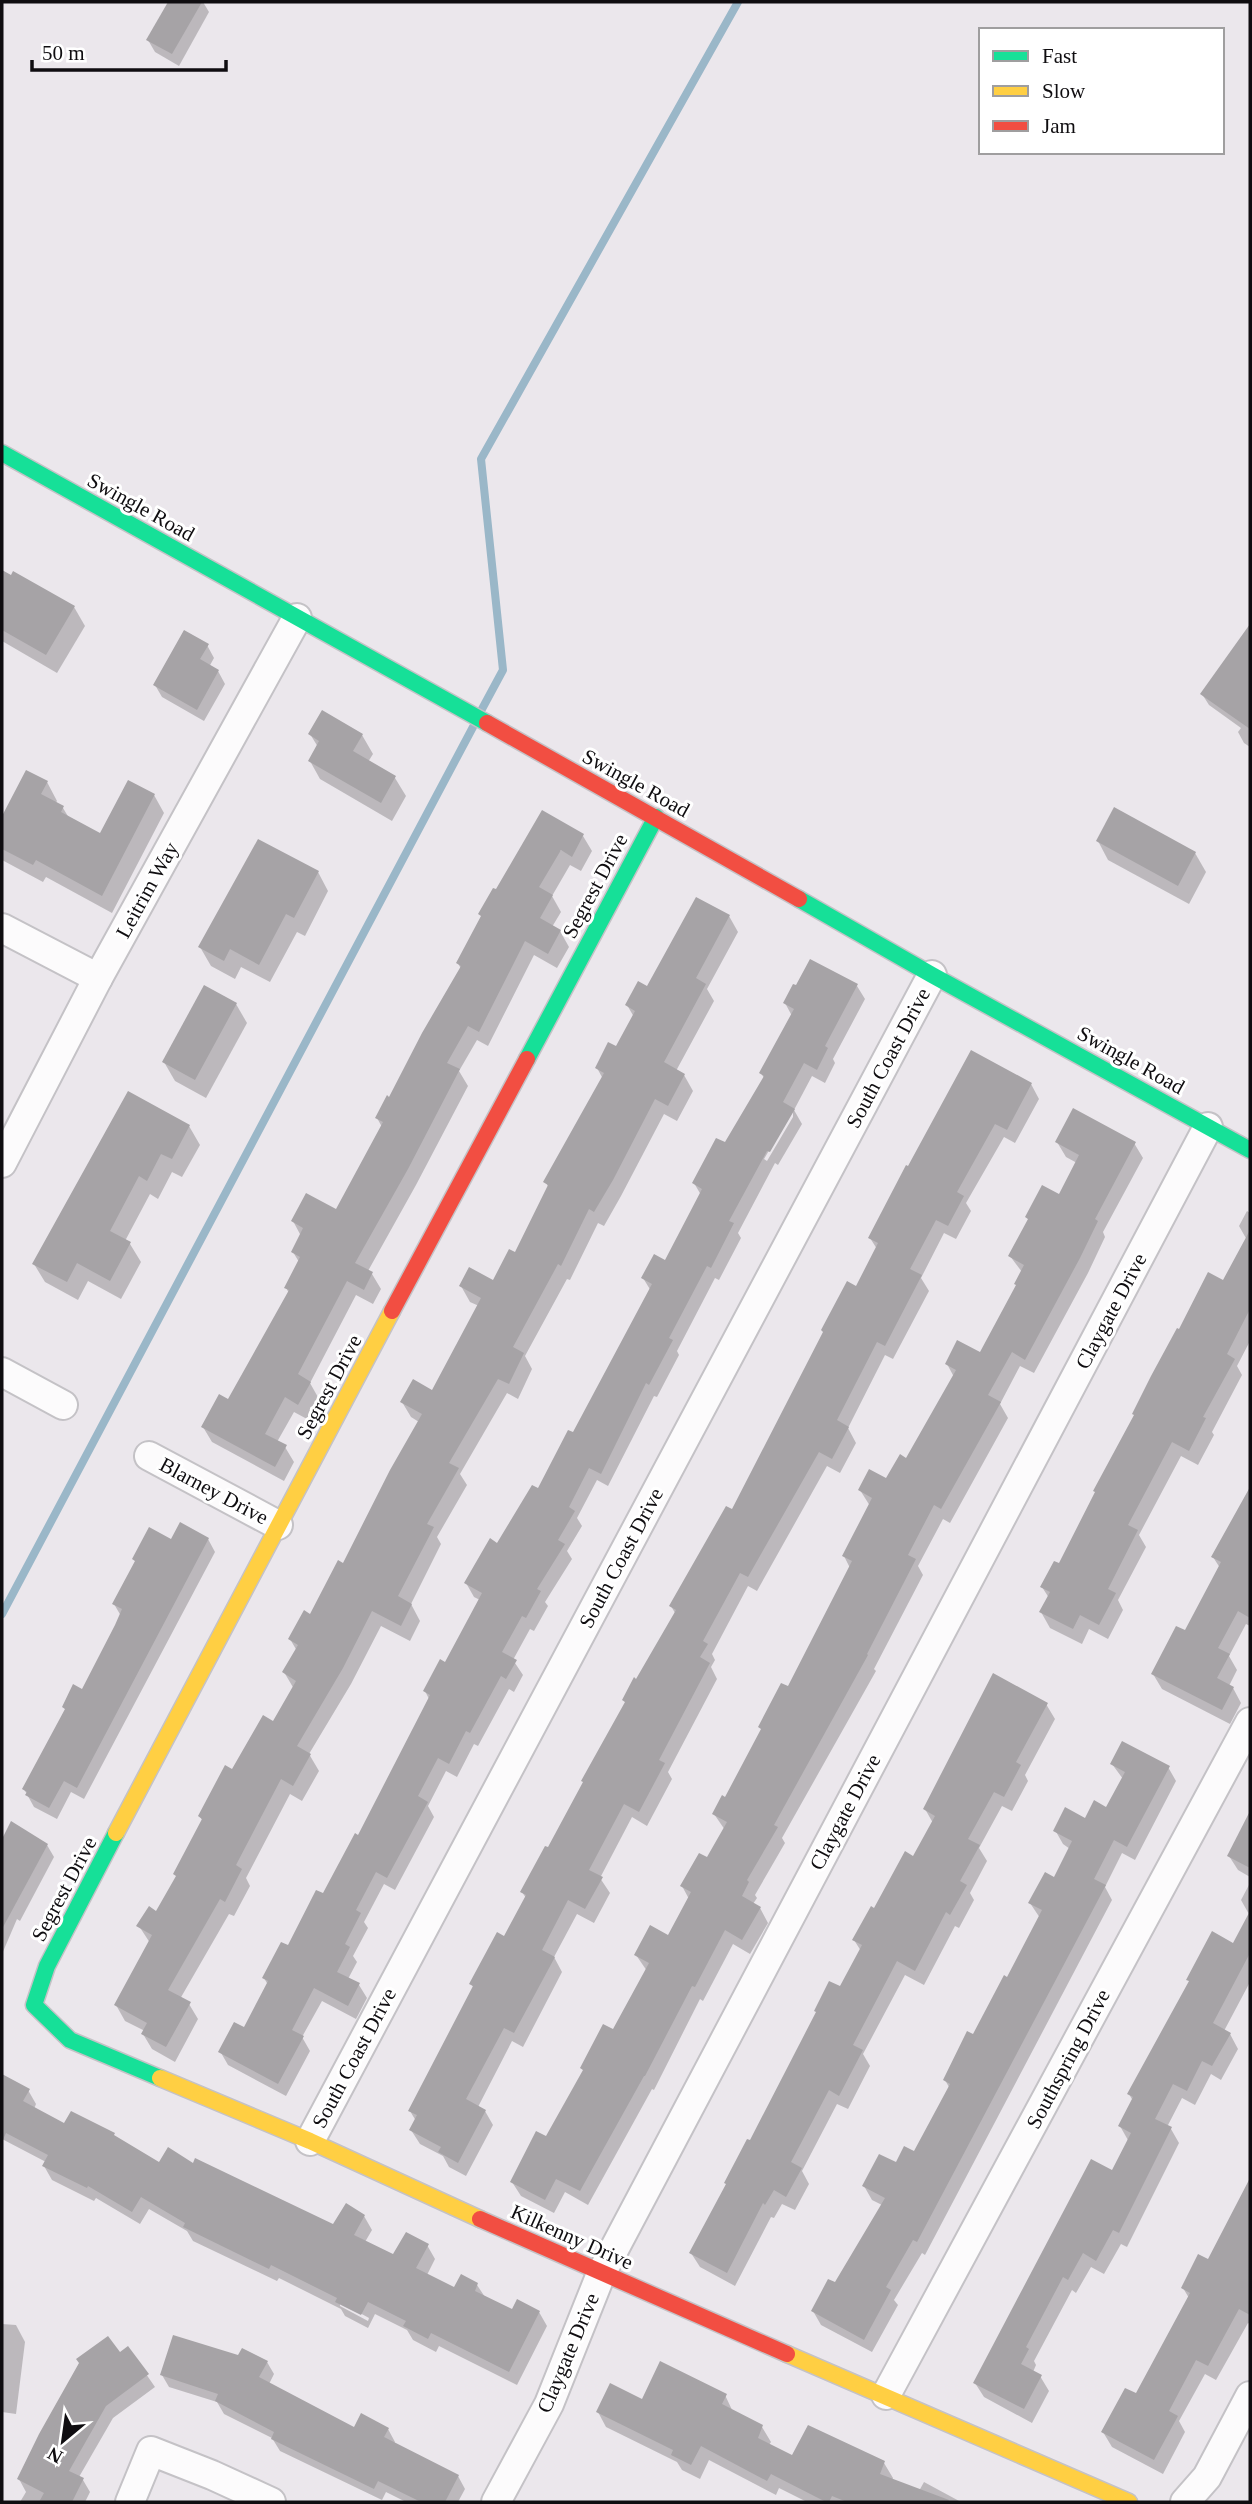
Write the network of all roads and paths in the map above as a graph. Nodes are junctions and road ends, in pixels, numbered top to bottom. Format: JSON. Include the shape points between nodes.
{"nodes":[{"id":1,"x":2,"y":453,"type":"edge"},
{"id":2,"x":297,"y":618,"type":"junction"},
{"id":3,"x":656,"y":817,"type":"junction"},
{"id":4,"x":2,"y":928,"type":"edge"},
{"id":5,"x":932,"y":975,"type":"junction"},
{"id":6,"x":98,"y":978,"type":"junction"},
{"id":7,"x":1208,"y":1127,"type":"junction"},
{"id":8,"x":1250,"y":1150,"type":"edge"},
{"id":9,"x":2,"y":1163,"type":"edge"},
{"id":10,"x":2,"y":1373,"type":"edge"},
{"id":11,"x":63,"y":1405,"type":"dead end"},
{"id":12,"x":149,"y":1456,"type":"dead end"},
{"id":13,"x":278,"y":1525,"type":"junction"},
{"id":14,"x":1250,"y":1723,"type":"edge"},
{"id":15,"x":43,"y":1979,"type":"joint"},
{"id":16,"x":310,"y":2141,"type":"junction"},
{"id":17,"x":601,"y":2274,"type":"junction"},
{"id":18,"x":886,"y":2395,"type":"junction"},
{"id":19,"x":1250,"y":2396,"type":"edge"},
{"id":20,"x":130,"y":2502,"type":"edge"},
{"id":21,"x":271,"y":2502,"type":"edge"},
{"id":22,"x":496,"y":2502,"type":"edge"},
{"id":23,"x":1129,"y":2502,"type":"edge"},
{"id":24,"x":1185,"y":2502,"type":"edge"}],
"edges":[{"from":1,"to":2,"type":"street","name":"Swingle Road"},
{"from":2,"to":3,"type":"street","name":"Swingle Road"},
{"from":2,"to":6,"type":"street","name":"Leitrim Way"},
{"from":3,"to":5,"type":"street","name":"Swingle Road"},
{"from":3,"to":13,"type":"street","name":"Segrest Drive"},
{"from":4,"to":6,"type":"street"},
{"from":5,"to":7,"type":"street","name":"Swingle Road"},
{"from":5,"to":16,"type":"street","name":"South Coast Drive"},
{"from":6,"to":9,"type":"street","name":"Leitrim Way"},
{"from":7,"to":8,"type":"street","name":"Swingle Road"},
{"from":7,"to":17,"type":"street","name":"Claygate Drive"},
{"from":10,"to":11,"type":"street"},
{"from":12,"to":13,"type":"street","name":"Blarney Drive"},
{"from":13,"to":15,"type":"street","name":"Segrest Drive"},
{"from":14,"to":18,"type":"street","name":"Southspring Drive"},
{"from":15,"to":16,"type":"street","name":"Kilkenny Drive","via":[[34,2005],[70,2040]]},
{"from":16,"to":17,"type":"street","name":"Kilkenny Drive"},
{"from":17,"to":18,"type":"street","name":"Kilkenny Drive"},
{"from":17,"to":22,"type":"street","name":"Claygate Drive","via":[[549,2404]]},
{"from":18,"to":23,"type":"street","name":"Kilkenny Drive"},
{"from":19,"to":24,"type":"street","via":[[1207,2477]]},
{"from":20,"to":21,"type":"street","via":[[151,2451]]}]}
